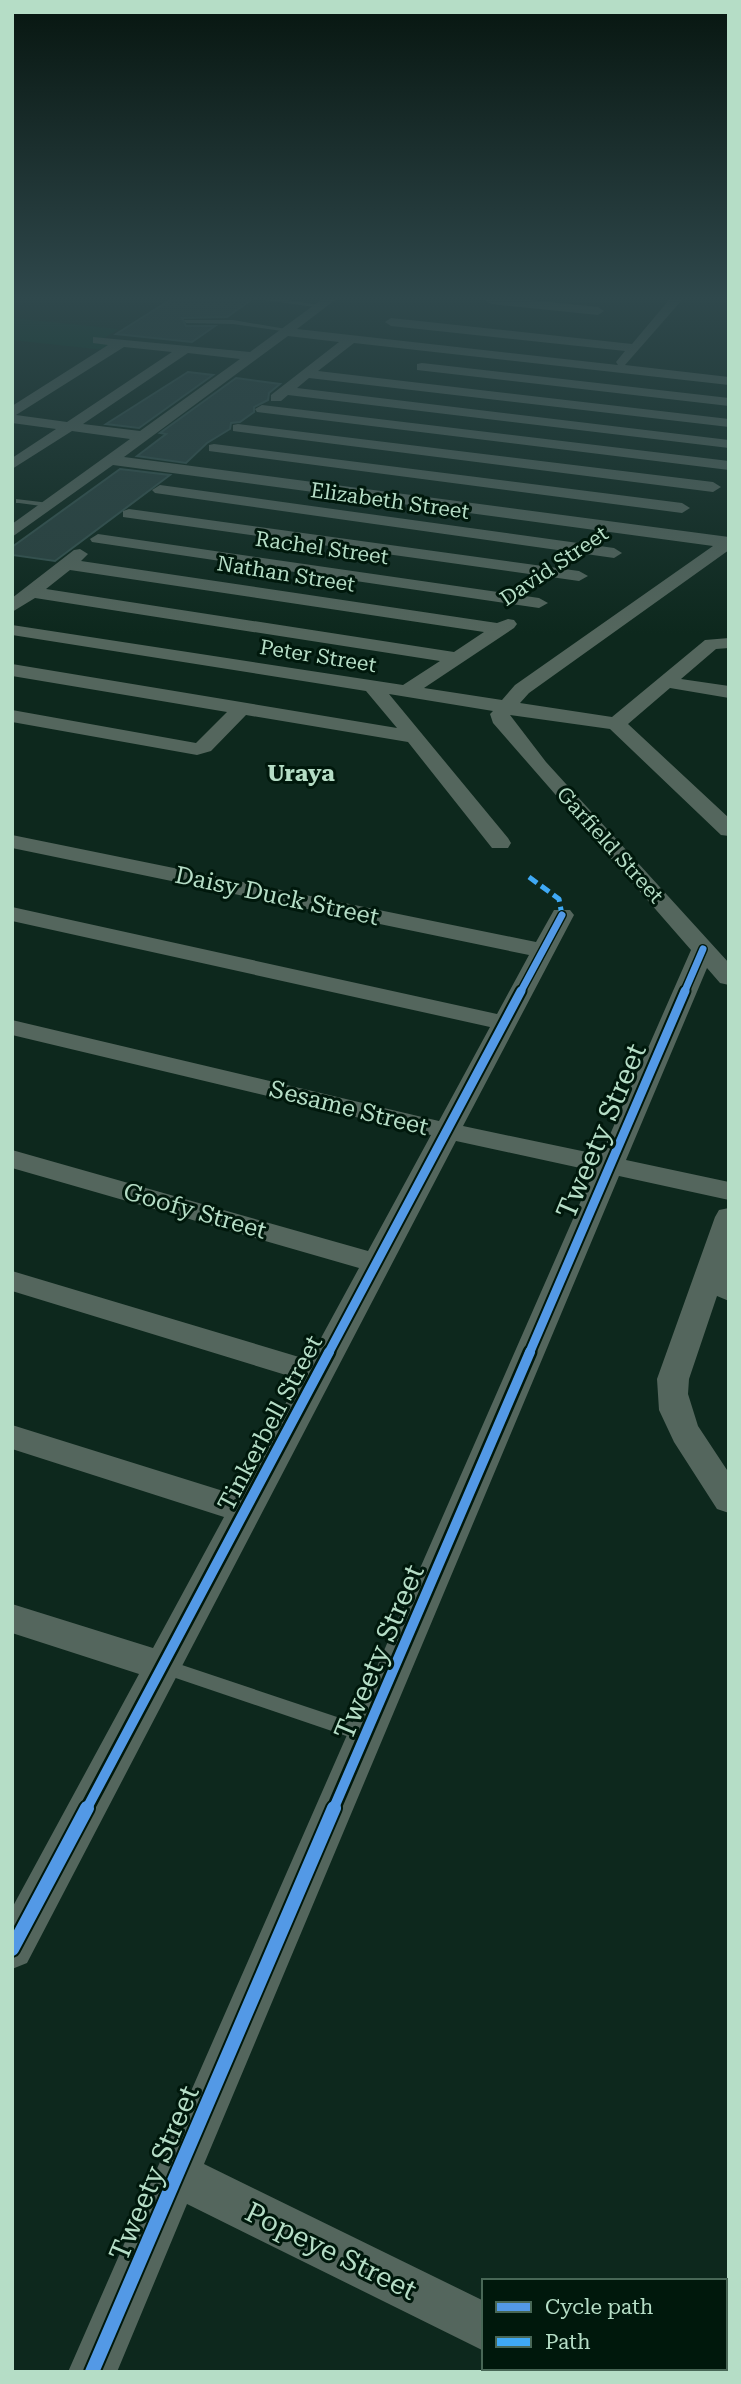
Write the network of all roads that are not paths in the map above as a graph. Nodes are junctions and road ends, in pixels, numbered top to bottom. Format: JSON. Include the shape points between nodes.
{"nodes":[{"id":1,"x":91,"y":411,"type":"edge"},
{"id":2,"x":177,"y":411,"type":"edge"},
{"id":3,"x":259,"y":411,"type":"edge"},
{"id":4,"x":280,"y":411,"type":"edge"},
{"id":5,"x":458,"y":411,"type":"edge"},
{"id":6,"x":628,"y":411,"type":"edge"},
{"id":7,"x":12,"y":419,"type":"edge"},
{"id":8,"x":729,"y":423,"type":"edge"},
{"id":9,"x":69,"y":426,"type":"junction"},
{"id":10,"x":238,"y":428,"type":"junction"},
{"id":11,"x":143,"y":436,"type":"junction"},
{"id":12,"x":729,"y":443,"type":"edge"},
{"id":13,"x":214,"y":448,"type":"junction"},
{"id":14,"x":111,"y":460,"type":"junction"},
{"id":15,"x":12,"y":464,"type":"edge"},
{"id":16,"x":729,"y":466,"type":"edge"},
{"id":17,"x":185,"y":470,"type":"junction"},
{"id":18,"x":729,"y":477,"type":"edge"},
{"id":19,"x":713,"y":487,"type":"junction"},
{"id":20,"x":160,"y":490,"type":"junction"},
{"id":21,"x":19,"y":501,"type":"dead end"},
{"id":22,"x":49,"y":505,"type":"junction"},
{"id":23,"x":682,"y":508,"type":"junction"},
{"id":24,"x":129,"y":514,"type":"junction"},
{"id":25,"x":646,"y":531,"type":"junction"},
{"id":26,"x":12,"y":532,"type":"edge"},
{"id":27,"x":98,"y":539,"type":"junction"},
{"id":28,"x":729,"y":542,"type":"edge"},
{"id":29,"x":614,"y":553,"type":"junction"},
{"id":30,"x":66,"y":564,"type":"junction"},
{"id":31,"x":579,"y":576,"type":"junction"},
{"id":32,"x":32,"y":592,"type":"junction"},
{"id":33,"x":549,"y":596,"type":"junction"},
{"id":34,"x":12,"y":607,"type":"edge"},
{"id":35,"x":500,"y":629,"type":"junction"},
{"id":36,"x":12,"y":630,"type":"edge"},
{"id":37,"x":724,"y":643,"type":"edge"},
{"id":38,"x":457,"y":658,"type":"junction"},
{"id":39,"x":12,"y":670,"type":"edge"},
{"id":40,"x":666,"y":682,"type":"junction"},
{"id":41,"x":374,"y":688,"type":"junction"},
{"id":42,"x":729,"y":692,"type":"edge"},
{"id":43,"x":404,"y":693,"type":"junction"},
{"id":44,"x":502,"y":708,"type":"junction"},
{"id":45,"x":241,"y":709,"type":"junction"},
{"id":46,"x":12,"y":716,"type":"edge"},
{"id":47,"x":616,"y":724,"type":"junction"},
{"id":48,"x":412,"y":737,"type":"junction"},
{"id":49,"x":729,"y":830,"type":"edge"},
{"id":50,"x":12,"y":841,"type":"edge"},
{"id":51,"x":500,"y":843,"type":"dead end"},
{"id":52,"x":12,"y":914,"type":"edge"},
{"id":53,"x":562,"y":915,"type":"dead end"},
{"id":54,"x":703,"y":949,"type":"junction"},
{"id":55,"x":543,"y":951,"type":"junction"},
{"id":56,"x":729,"y":978,"type":"edge"},
{"id":57,"x":505,"y":1023,"type":"junction"},
{"id":58,"x":12,"y":1027,"type":"edge"},
{"id":59,"x":447,"y":1131,"type":"junction"},
{"id":60,"x":12,"y":1159,"type":"edge"},
{"id":61,"x":611,"y":1167,"type":"junction"},
{"id":62,"x":729,"y":1191,"type":"edge"},
{"id":63,"x":729,"y":1217,"type":"edge"},
{"id":64,"x":377,"y":1263,"type":"junction"},
{"id":65,"x":720,"y":1279,"type":"edge"},
{"id":66,"x":12,"y":1281,"type":"edge"},
{"id":67,"x":318,"y":1374,"type":"junction"},
{"id":68,"x":12,"y":1437,"type":"edge"},
{"id":69,"x":729,"y":1500,"type":"edge"},
{"id":70,"x":245,"y":1511,"type":"junction"},
{"id":71,"x":12,"y":1618,"type":"edge"},
{"id":72,"x":162,"y":1666,"type":"junction"},
{"id":73,"x":368,"y":1735,"type":"junction"},
{"id":74,"x":12,"y":1949,"type":"edge"},
{"id":75,"x":178,"y":2175,"type":"junction"},
{"id":76,"x":482,"y":2326,"type":"edge"},
{"id":77,"x":92,"y":2372,"type":"edge"}],
"edges":[{"from":1,"to":9,"type":"street"},
{"from":2,"to":11,"type":"street"},
{"from":3,"to":10,"type":"street"},
{"from":4,"to":16,"type":"street"},
{"from":5,"to":12,"type":"street"},
{"from":6,"to":8,"type":"street"},
{"from":7,"to":9,"type":"street"},
{"from":9,"to":11,"type":"street"},
{"from":9,"to":15,"type":"street"},
{"from":10,"to":13,"type":"street"},
{"from":10,"to":19,"type":"street"},
{"from":11,"to":14,"type":"street"},
{"from":13,"to":17,"type":"street"},
{"from":13,"to":23,"type":"street"},
{"from":14,"to":17,"type":"street"},
{"from":14,"to":22,"type":"street"},
{"from":17,"to":20,"type":"street"},
{"from":17,"to":25,"type":"street"},
{"from":18,"to":19,"type":"street","name":"David Street"},
{"from":19,"to":23,"type":"street","name":"David Street"},
{"from":20,"to":24,"type":"street"},
{"from":20,"to":29,"type":"street","name":"Elizabeth Street"},
{"from":21,"to":22,"type":"lane"},
{"from":22,"to":26,"type":"street"},
{"from":23,"to":25,"type":"street","name":"David Street"},
{"from":24,"to":27,"type":"street"},
{"from":24,"to":31,"type":"street"},
{"from":25,"to":28,"type":"street"},
{"from":25,"to":29,"type":"street","name":"David Street"},
{"from":27,"to":30,"type":"street"},
{"from":27,"to":33,"type":"street","name":"Rachel Street"},
{"from":28,"to":44,"type":"street","via":[[522,689]]},
{"from":29,"to":31,"type":"street","name":"David Street"},
{"from":30,"to":32,"type":"street"},
{"from":30,"to":35,"type":"street","name":"Nathan Street"},
{"from":31,"to":33,"type":"street","name":"David Street"},
{"from":32,"to":34,"type":"street"},
{"from":32,"to":38,"type":"street"},
{"from":33,"to":35,"type":"street","name":"David Street"},
{"from":35,"to":38,"type":"street","name":"David Street"},
{"from":36,"to":41,"type":"street","name":"Peter Street"},
{"from":37,"to":40,"type":"street","via":[[711,644]]},
{"from":38,"to":43,"type":"street","name":"David Street"},
{"from":39,"to":45,"type":"street"},
{"from":40,"to":42,"type":"street"},
{"from":40,"to":47,"type":"street"},
{"from":41,"to":43,"type":"street","name":"Peter Street"},
{"from":41,"to":48,"type":"street"},
{"from":43,"to":44,"type":"street","name":"Peter Street"},
{"from":44,"to":47,"type":"street","name":"Peter Street"},
{"from":44,"to":54,"type":"street","name":"Garfield Street","via":[[503,723]]},
{"from":45,"to":46,"type":"street","via":[[197,749]]},
{"from":45,"to":48,"type":"street"},
{"from":47,"to":49,"type":"street"},
{"from":48,"to":51,"type":"street"},
{"from":50,"to":55,"type":"street","name":"Daisy Duck Street"},
{"from":52,"to":57,"type":"street"},
{"from":53,"to":55,"type":"street","name":"Tinkerbell Street"},
{"from":54,"to":56,"type":"street","name":"Garfield Street"},
{"from":54,"to":61,"type":"street","name":"Tweety Street"},
{"from":55,"to":57,"type":"street","name":"Tinkerbell Street"},
{"from":57,"to":59,"type":"street","name":"Tinkerbell Street"},
{"from":58,"to":59,"type":"street","name":"Sesame Street"},
{"from":59,"to":61,"type":"street","name":"Sesame Street"},
{"from":59,"to":64,"type":"street","name":"Tinkerbell Street"},
{"from":60,"to":64,"type":"street","name":"Goofy Street"},
{"from":61,"to":62,"type":"street","name":"Sesame Street"},
{"from":61,"to":73,"type":"street","name":"Tweety Street"},
{"from":63,"to":65,"type":"street"},
{"from":64,"to":67,"type":"street","name":"Tinkerbell Street"},
{"from":65,"to":69,"type":"street","via":[[673,1379],[670,1397],[676,1417]]},
{"from":66,"to":67,"type":"street"},
{"from":67,"to":70,"type":"street","name":"Tinkerbell Street"},
{"from":68,"to":70,"type":"street"},
{"from":70,"to":72,"type":"street","name":"Tinkerbell Street"},
{"from":71,"to":72,"type":"street"},
{"from":72,"to":73,"type":"lane"},
{"from":72,"to":74,"type":"street","name":"Tinkerbell Street"},
{"from":73,"to":75,"type":"street","name":"Tweety Street"},
{"from":75,"to":76,"type":"street","name":"Popeye Street"},
{"from":75,"to":77,"type":"street","name":"Tweety Street"}]}
